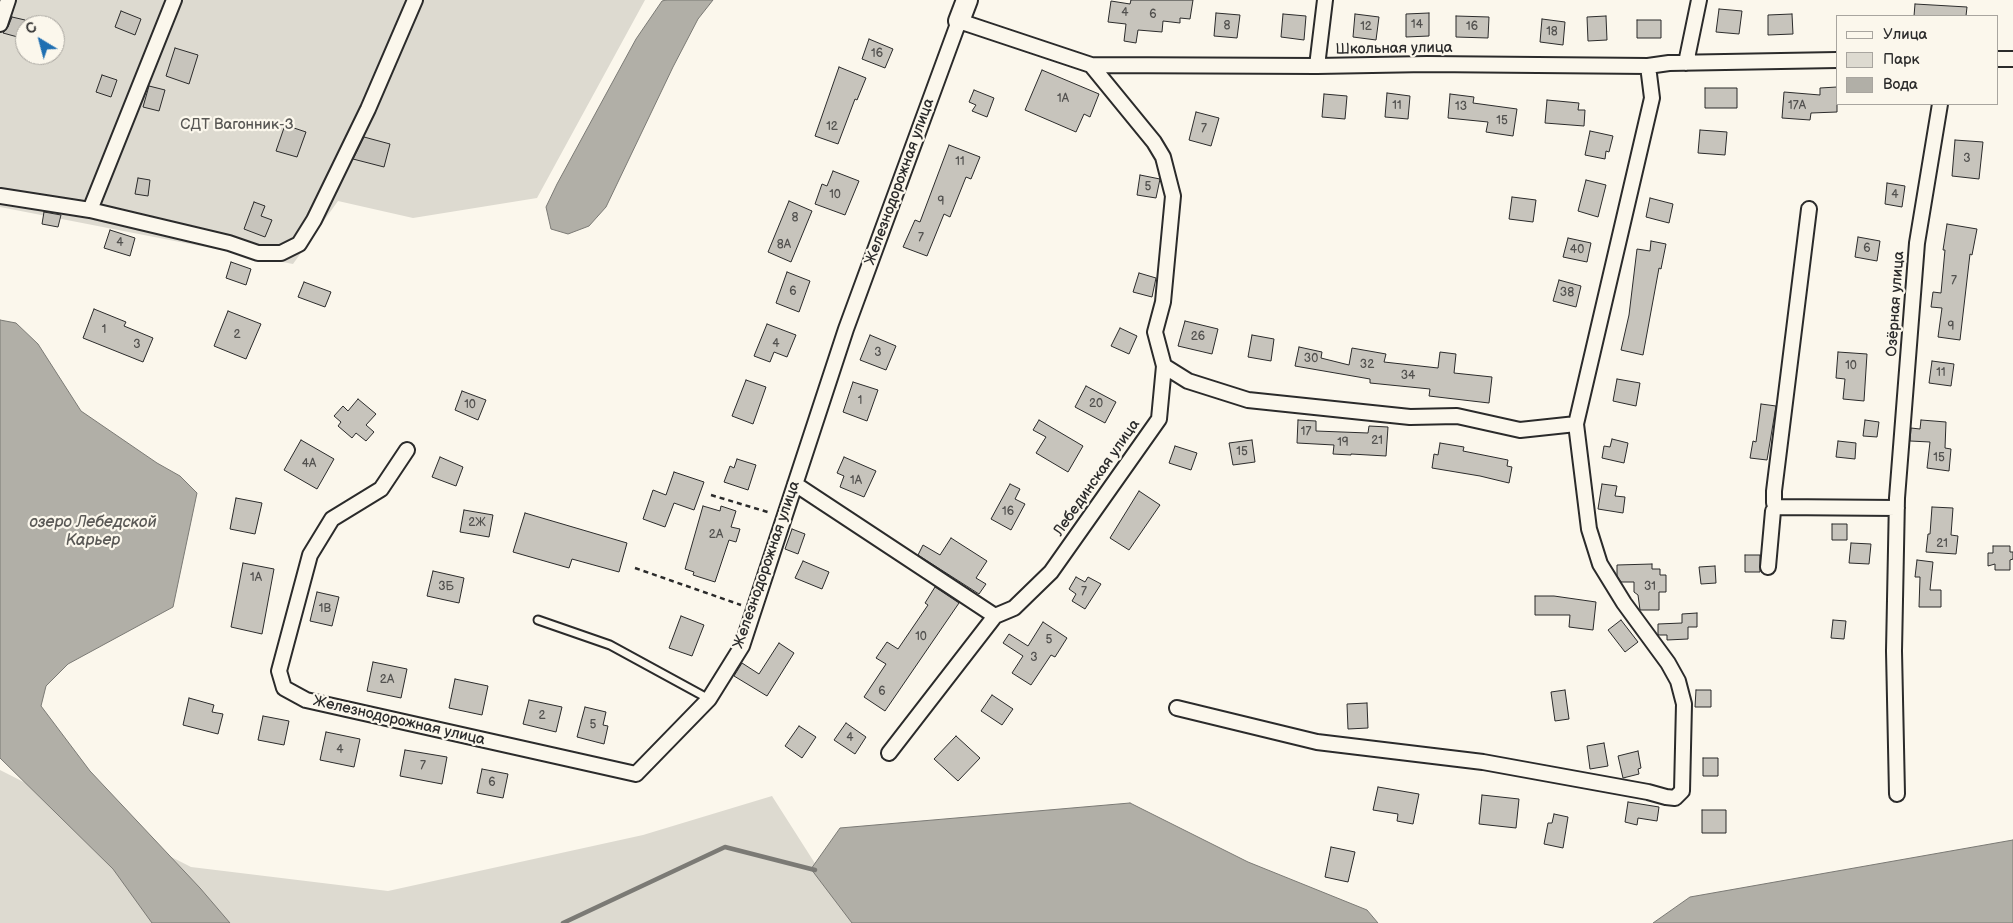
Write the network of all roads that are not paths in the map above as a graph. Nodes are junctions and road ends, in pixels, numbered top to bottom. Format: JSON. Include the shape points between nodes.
{"nodes":[{"id":1,"x":8,"y":0,"type":"edge"},
{"id":2,"x":174,"y":0,"type":"edge"},
{"id":3,"x":416,"y":0,"type":"edge"},
{"id":4,"x":967,"y":0,"type":"edge"},
{"id":5,"x":1325,"y":0,"type":"edge"},
{"id":6,"x":1699,"y":0,"type":"edge"},
{"id":7,"x":958,"y":21,"type":"junction"},
{"id":8,"x":0,"y":24,"type":"edge"},
{"id":9,"x":2013,"y":59,"type":"edge"},
{"id":10,"x":1836,"y":60,"type":"edge"},
{"id":11,"x":1998,"y":60,"type":"edge"},
{"id":12,"x":1686,"y":63,"type":"junction"},
{"id":13,"x":1091,"y":65,"type":"junction"},
{"id":14,"x":1318,"y":66,"type":"junction"},
{"id":15,"x":1648,"y":66,"type":"junction"},
{"id":16,"x":1940,"y":105,"type":"edge"},
{"id":17,"x":0,"y":196,"type":"edge"},
{"id":18,"x":1809,"y":209,"type":"dead end"},
{"id":19,"x":90,"y":210,"type":"junction"},
{"id":20,"x":1164,"y":366,"type":"junction"},
{"id":21,"x":1576,"y":424,"type":"junction"},
{"id":22,"x":407,"y":450,"type":"dead end"},
{"id":23,"x":795,"y":484,"type":"junction"},
{"id":24,"x":1777,"y":507,"type":"junction"},
{"id":25,"x":1897,"y":508,"type":"junction"},
{"id":26,"x":1768,"y":567,"type":"dead end"},
{"id":27,"x":995,"y":616,"type":"junction"},
{"id":28,"x":538,"y":620,"type":"dead end"},
{"id":29,"x":709,"y":699,"type":"junction"},
{"id":30,"x":1177,"y":708,"type":"dead end"},
{"id":31,"x":889,"y":753,"type":"dead end"},
{"id":32,"x":1898,"y":794,"type":"dead end"}],
"edges":[{"from":1,"to":8,"type":"street"},
{"from":2,"to":19,"type":"street"},
{"from":3,"to":19,"type":"street","via":[[368,109],[314,220],[298,244],[281,253],[258,253]]},
{"from":4,"to":7,"type":"street","name":"Железнодорожная улица"},
{"from":5,"to":14,"type":"street"},
{"from":6,"to":12,"type":"street"},
{"from":7,"to":13,"type":"street","name":"Школьная улица"},
{"from":7,"to":23,"type":"street","name":"Железнодорожная улица","via":[[846,329]]},
{"from":9,"to":11,"type":"street"},
{"from":10,"to":12,"type":"street","name":"Школьная улица"},
{"from":12,"to":15,"type":"street","name":"Школьная улица"},
{"from":13,"to":14,"type":"street","name":"Школьная улица"},
{"from":13,"to":20,"type":"street","via":[[1154,142],[1163,157],[1173,196],[1163,302],[1155,332]]},
{"from":14,"to":15,"type":"street","name":"Школьная улица"},
{"from":15,"to":21,"type":"street","via":[[1652,98]]},
{"from":16,"to":25,"type":"street","name":"Озёрная улица","via":[[1917,243]]},
{"from":17,"to":19,"type":"street"},
{"from":18,"to":24,"type":"street","via":[[1774,491]]},
{"from":20,"to":21,"type":"street","via":[[1188,381],[1248,400],[1410,417],[1457,416],[1520,430]]},
{"from":20,"to":27,"type":"street","name":"Лебединская улица","via":[[1159,419],[1051,572],[1014,608]]},
{"from":21,"to":30,"type":"street","via":[[1589,529],[1600,564],[1678,680],[1684,704],[1683,780],[1682,791],[1675,798],[1483,762],[1317,742]]},
{"from":22,"to":29,"type":"street","name":"Железнодорожная улица","via":[[381,489],[332,519],[310,555],[279,671],[284,688],[306,700],[636,774]]},
{"from":23,"to":27,"type":"street"},
{"from":23,"to":29,"type":"street","name":"Железнодорожная улица","via":[[742,646]]},
{"from":24,"to":25,"type":"street"},
{"from":24,"to":26,"type":"street","via":[[1773,511]]},
{"from":25,"to":32,"type":"street","name":"Озёрная улица","via":[[1894,651]]},
{"from":27,"to":31,"type":"street","name":"Лебединская улица"},
{"from":28,"to":29,"type":"lane","via":[[610,646]]}]}
